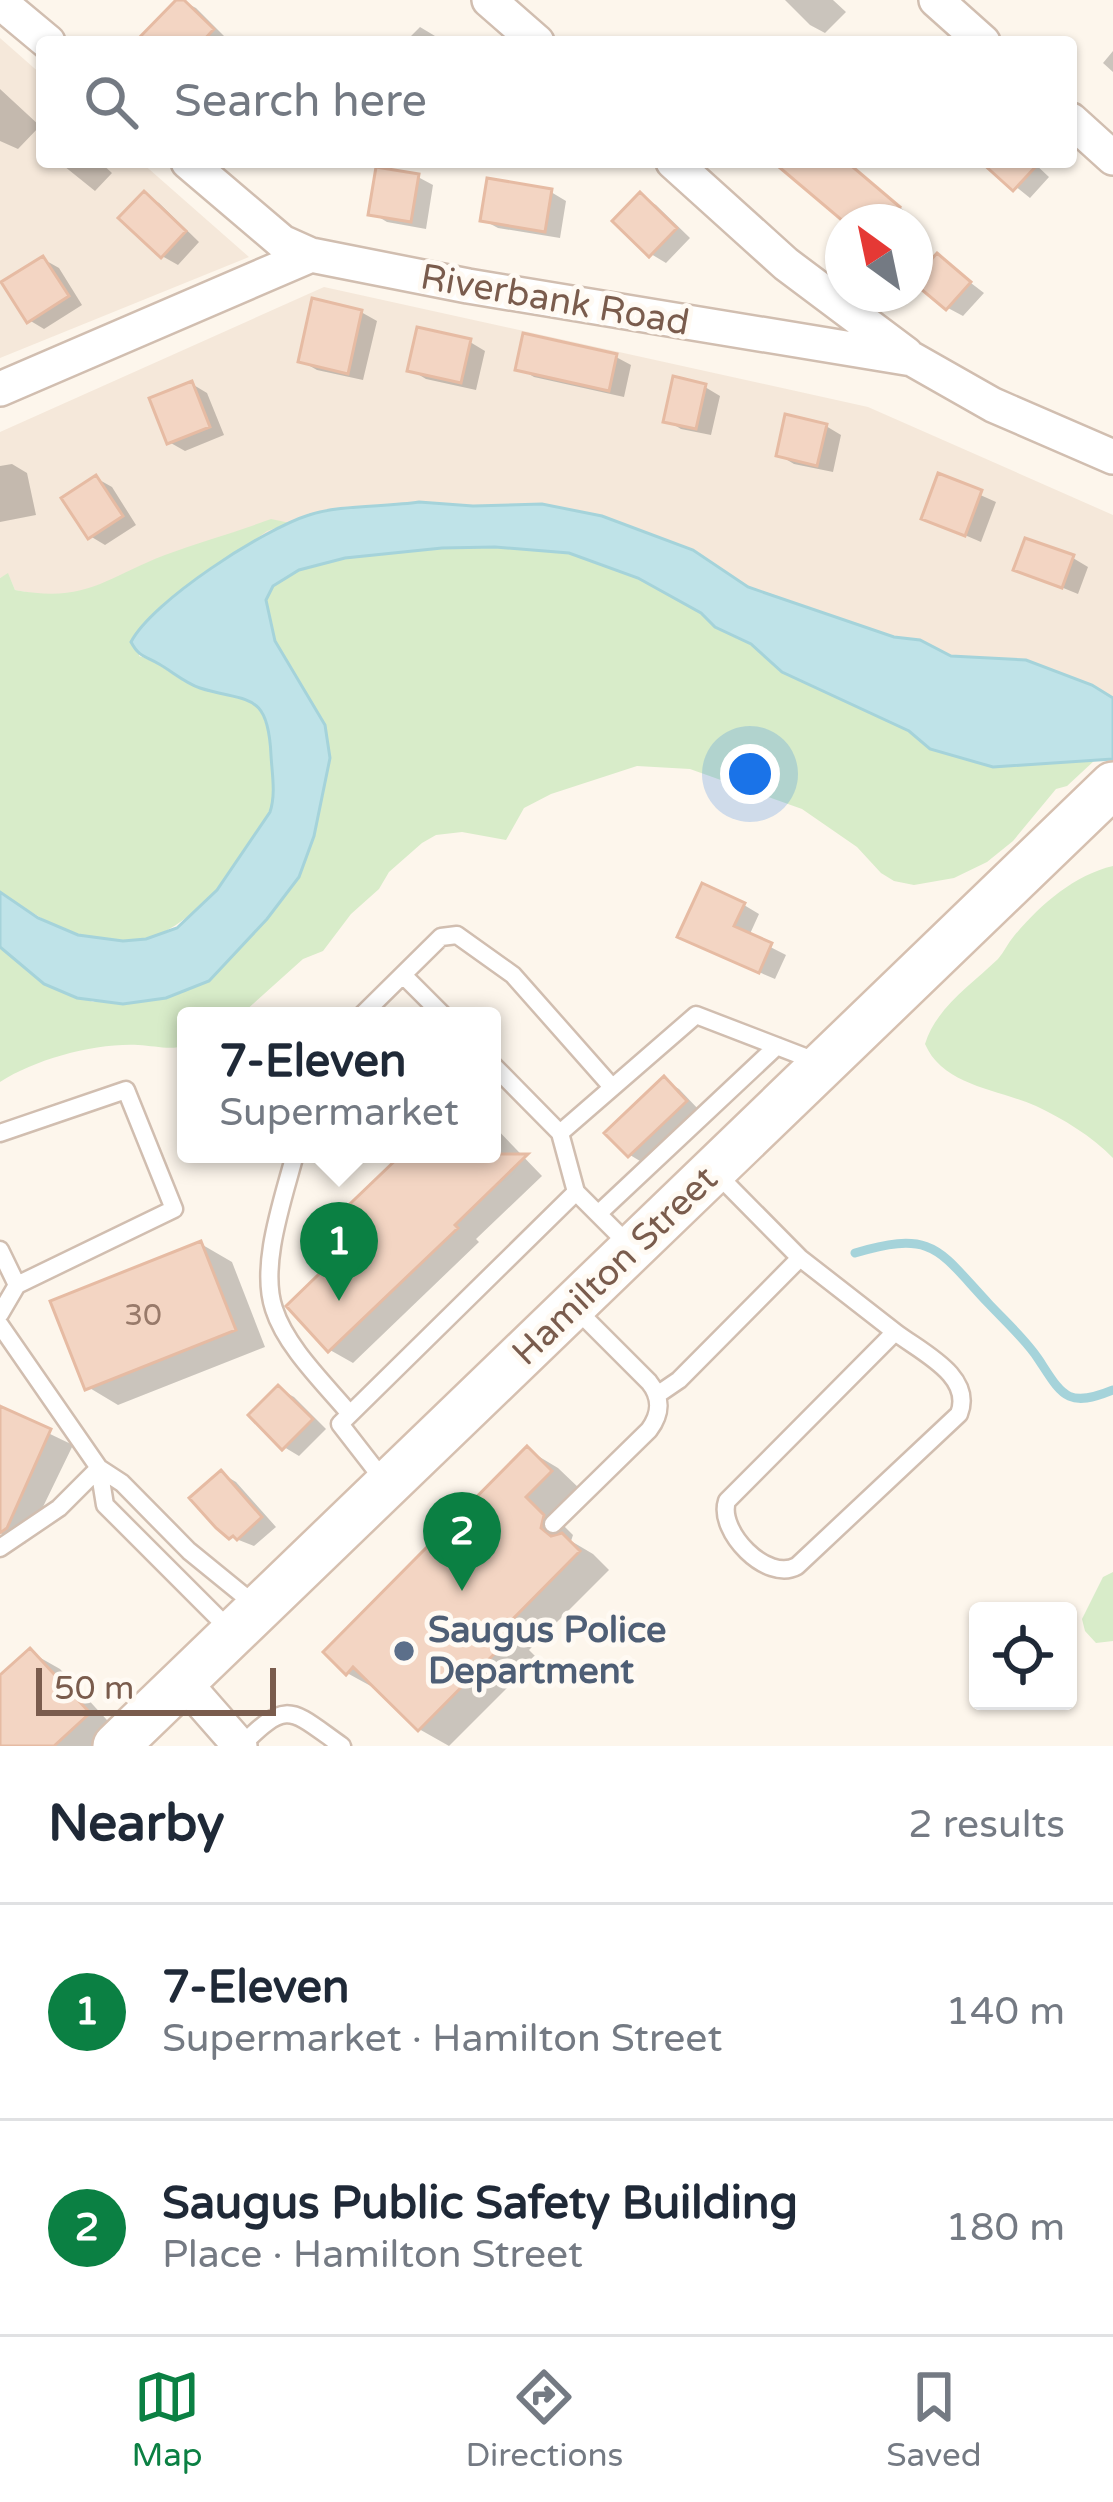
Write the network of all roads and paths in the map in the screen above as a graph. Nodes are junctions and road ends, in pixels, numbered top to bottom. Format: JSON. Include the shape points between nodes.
{"nodes":[{"id":1,"x":489,"y":0,"type":"edge"},
{"id":2,"x":936,"y":0,"type":"edge"},
{"id":3,"x":0,"y":2,"type":"edge"},
{"id":4,"x":41,"y":36,"type":"edge"},
{"id":5,"x":530,"y":36,"type":"edge"},
{"id":6,"x":976,"y":36,"type":"edge"},
{"id":7,"x":1077,"y":125,"type":"edge"},
{"id":8,"x":1113,"y":158,"type":"edge"},
{"id":9,"x":195,"y":168,"type":"edge"},
{"id":10,"x":680,"y":168,"type":"edge"},
{"id":11,"x":310,"y":255,"type":"junction"},
{"id":12,"x":912,"y":359,"type":"junction"},
{"id":13,"x":0,"y":389,"type":"edge"},
{"id":14,"x":1113,"y":457,"type":"edge"},
{"id":15,"x":1111,"y":786,"type":"edge"},
{"id":16,"x":403,"y":975,"type":"junction"},
{"id":17,"x":371,"y":1007,"type":"edge"},
{"id":18,"x":435,"y":1007,"type":"edge"},
{"id":19,"x":777,"y":1046,"type":"junction"},
{"id":20,"x":824,"y":1064,"type":"junction"},
{"id":21,"x":501,"y":1073,"type":"edge"},
{"id":22,"x":612,"y":1087,"type":"junction"},
{"id":23,"x":0,"y":1133,"type":"edge"},
{"id":24,"x":560,"y":1133,"type":"junction"},
{"id":25,"x":293,"y":1163,"type":"edge"},
{"id":26,"x":715,"y":1171,"type":"junction"},
{"id":27,"x":576,"y":1192,"type":"junction"},
{"id":28,"x":598,"y":1214,"type":"junction"},
{"id":29,"x":633,"y":1249,"type":"junction"},
{"id":30,"x":0,"y":1250,"type":"edge"},
{"id":31,"x":800,"y":1258,"type":"junction"},
{"id":32,"x":17,"y":1285,"type":"junction"},
{"id":33,"x":574,"y":1306,"type":"junction"},
{"id":34,"x":0,"y":1314,"type":"edge"},
{"id":35,"x":0,"y":1325,"type":"edge"},
{"id":36,"x":895,"y":1332,"type":"junction"},
{"id":37,"x":657,"y":1395,"type":"junction"},
{"id":38,"x":350,"y":1414,"type":"junction"},
{"id":39,"x":99,"y":1468,"type":"junction"},
{"id":40,"x":388,"y":1485,"type":"junction"},
{"id":41,"x":553,"y":1524,"type":"dead end"},
{"id":42,"x":0,"y":1548,"type":"edge"},
{"id":43,"x":247,"y":1621,"type":"junction"},
{"id":44,"x":183,"y":1682,"type":"junction"},
{"id":45,"x":116,"y":1746,"type":"edge"},
{"id":46,"x":240,"y":1746,"type":"edge"},
{"id":47,"x":342,"y":1746,"type":"edge"}],
"edges":[{"from":1,"to":5,"type":"street"},
{"from":2,"to":6,"type":"street"},
{"from":3,"to":4,"type":"street"},
{"from":7,"to":8,"type":"street"},
{"from":9,"to":11,"type":"street","via":[[282,242]]},
{"from":10,"to":12,"type":"street","via":[[786,264]]},
{"from":11,"to":12,"type":"street","name":"Riverbank Road"},
{"from":11,"to":13,"type":"street"},
{"from":12,"to":14,"type":"street","name":"Riverbank Road"},
{"from":15,"to":20,"type":"main road","name":"Hamilton Street"},
{"from":16,"to":17,"type":"lane"},
{"from":16,"to":18,"type":"lane"},
{"from":16,"to":22,"type":"lane","via":[[441,938],[457,935],[513,975]]},
{"from":19,"to":20,"type":"lane"},
{"from":19,"to":22,"type":"lane","via":[[695,1015]]},
{"from":19,"to":28,"type":"lane"},
{"from":20,"to":26,"type":"main road","name":"Hamilton Street"},
{"from":21,"to":24,"type":"lane"},
{"from":22,"to":24,"type":"lane"},
{"from":23,"to":32,"type":"lane","via":[[126,1090],[174,1209]]},
{"from":24,"to":27,"type":"lane"},
{"from":25,"to":38,"type":"lane","via":[[270,1256],[273,1308]]},
{"from":26,"to":29,"type":"main road","name":"Hamilton Street"},
{"from":26,"to":31,"type":"lane"},
{"from":27,"to":28,"type":"lane"},
{"from":27,"to":38,"type":"lane"},
{"from":28,"to":29,"type":"lane"},
{"from":29,"to":33,"type":"main road","name":"Hamilton Street"},
{"from":30,"to":32,"type":"lane"},
{"from":31,"to":36,"type":"lane"},
{"from":31,"to":37,"type":"lane"},
{"from":32,"to":34,"type":"lane"},
{"from":33,"to":37,"type":"lane"},
{"from":33,"to":40,"type":"main road","name":"Hamilton Street"},
{"from":35,"to":39,"type":"lane"},
{"from":36,"to":36,"type":"lane","via":[[727,1502],[727,1526],[768,1569],[797,1566],[958,1414],[957,1381]]},
{"from":37,"to":41,"type":"lane","via":[[649,1430]]},
{"from":38,"to":40,"type":"lane","via":[[340,1424]]},
{"from":39,"to":42,"type":"lane"},
{"from":39,"to":43,"type":"lane","via":[[189,1551]]},
{"from":39,"to":43,"type":"lane","via":[[105,1505]]},
{"from":40,"to":43,"type":"main road","name":"Hamilton Street"},
{"from":43,"to":44,"type":"main road","name":"Hamilton Street"},
{"from":44,"to":45,"type":"main road","name":"Hamilton Street"},
{"from":44,"to":46,"type":"street"},
{"from":46,"to":47,"type":"lane","via":[[286,1713]]}]}
